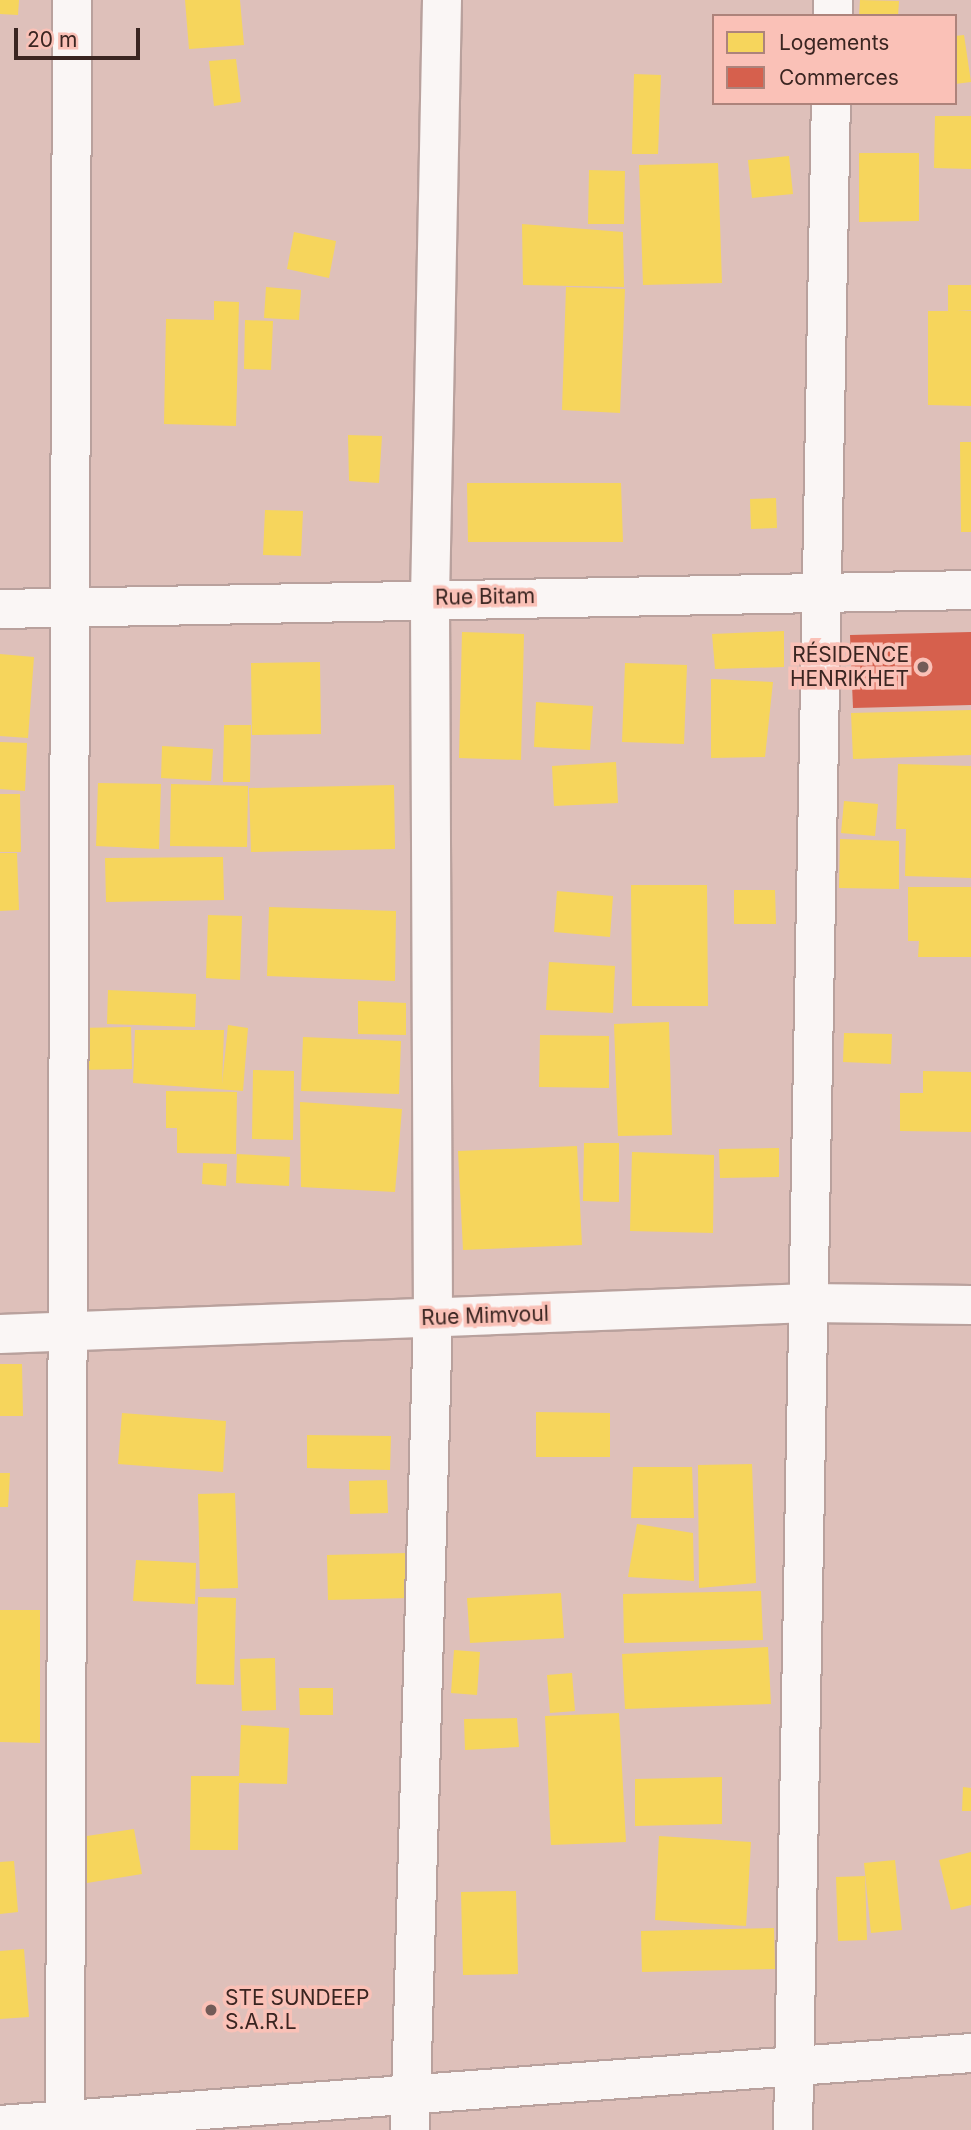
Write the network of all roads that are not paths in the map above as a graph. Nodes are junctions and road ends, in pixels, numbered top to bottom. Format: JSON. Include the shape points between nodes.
{"nodes":[{"id":1,"x":72,"y":0,"type":"edge"},
{"id":2,"x":442,"y":0,"type":"edge"},
{"id":3,"x":831,"y":105,"type":"edge"},
{"id":4,"x":971,"y":590,"type":"edge"},
{"id":5,"x":821,"y":593,"type":"junction"},
{"id":6,"x":430,"y":598,"type":"junction"},
{"id":7,"x":74,"y":607,"type":"junction"},
{"id":8,"x":0,"y":609,"type":"edge"},
{"id":9,"x":809,"y":1303,"type":"junction"},
{"id":10,"x":971,"y":1305,"type":"edge"},
{"id":11,"x":433,"y":1318,"type":"junction"},
{"id":12,"x":65,"y":1332,"type":"junction"},
{"id":13,"x":0,"y":1335,"type":"edge"},
{"id":14,"x":971,"y":2053,"type":"edge"},
{"id":15,"x":795,"y":2064,"type":"junction"},
{"id":16,"x":410,"y":2112,"type":"edge"},
{"id":17,"x":65,"y":2120,"type":"junction"},
{"id":18,"x":0,"y":2125,"type":"edge"},
{"id":19,"x":793,"y":2130,"type":"edge"}],
"edges":[{"from":1,"to":7,"type":"main road"},
{"from":2,"to":6,"type":"main road"},
{"from":3,"to":5,"type":"main road"},
{"from":4,"to":5,"type":"main road","name":"Rue Bitam"},
{"from":5,"to":6,"type":"main road","name":"Rue Bitam"},
{"from":5,"to":9,"type":"main road"},
{"from":6,"to":7,"type":"main road","name":"Rue Bitam"},
{"from":6,"to":11,"type":"main road"},
{"from":7,"to":8,"type":"main road","name":"Rue Bitam"},
{"from":7,"to":12,"type":"main road"},
{"from":9,"to":10,"type":"main road","name":"Rue Mimvoul"},
{"from":9,"to":11,"type":"main road","name":"Rue Mimvoul"},
{"from":9,"to":15,"type":"main road"},
{"from":11,"to":12,"type":"main road","name":"Rue Mimvoul"},
{"from":11,"to":16,"type":"main road"},
{"from":12,"to":13,"type":"main road","name":"Rue Mimvoul"},
{"from":12,"to":17,"type":"main road"},
{"from":14,"to":15,"type":"main road"},
{"from":15,"to":16,"type":"main road"},
{"from":15,"to":19,"type":"main road"},
{"from":16,"to":17,"type":"main road"},
{"from":17,"to":18,"type":"main road"}]}
